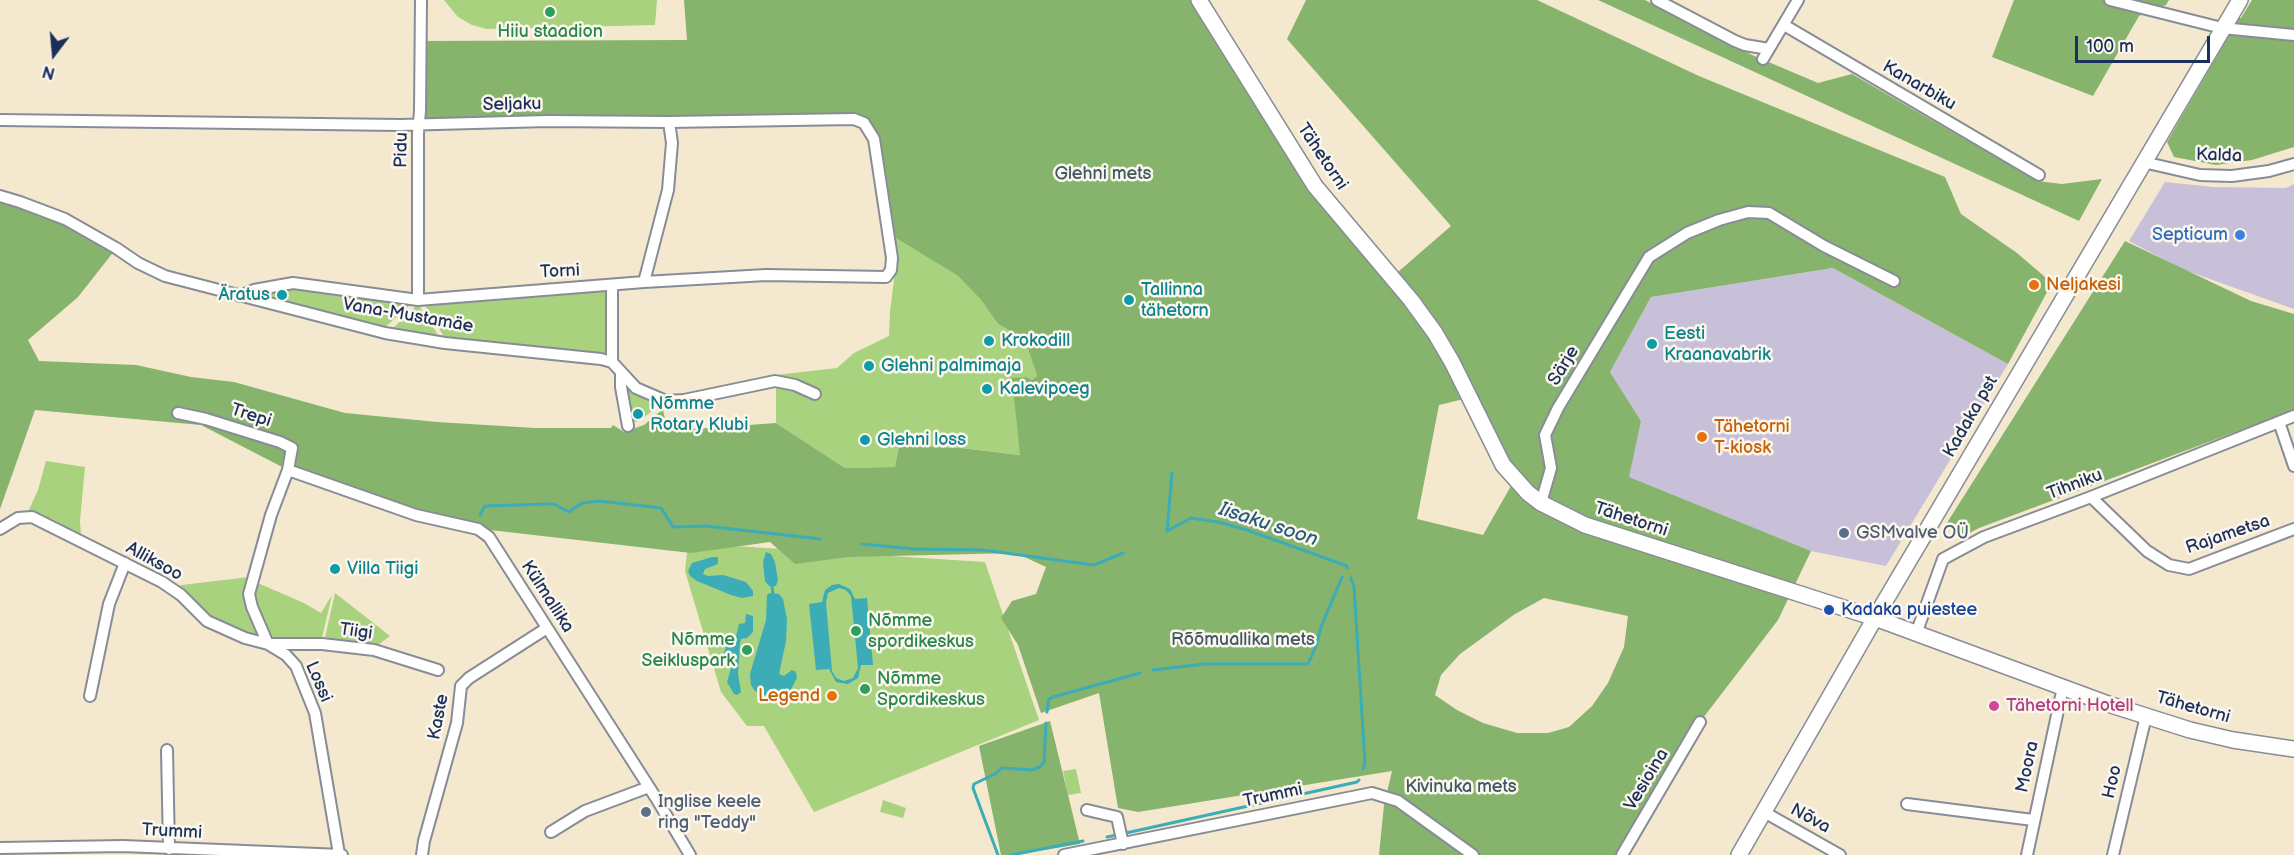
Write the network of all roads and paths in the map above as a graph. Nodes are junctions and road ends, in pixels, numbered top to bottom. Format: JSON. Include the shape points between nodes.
{"nodes":[{"id":1,"x":421,"y":0,"type":"edge"},
{"id":2,"x":1199,"y":0,"type":"edge"},
{"id":3,"x":1657,"y":0,"type":"edge"},
{"id":4,"x":1798,"y":0,"type":"edge"},
{"id":5,"x":2110,"y":0,"type":"edge"},
{"id":6,"x":2240,"y":0,"type":"edge"},
{"id":7,"x":1784,"y":25,"type":"junction"},
{"id":8,"x":2222,"y":28,"type":"junction"},
{"id":9,"x":2294,"y":35,"type":"edge"},
{"id":10,"x":1769,"y":49,"type":"junction"},
{"id":11,"x":1763,"y":59,"type":"dead end"},
{"id":12,"x":0,"y":120,"type":"edge"},
{"id":13,"x":669,"y":122,"type":"junction"},
{"id":14,"x":419,"y":123,"type":"junction"},
{"id":15,"x":2143,"y":162,"type":"junction"},
{"id":16,"x":2294,"y":164,"type":"edge"},
{"id":17,"x":2038,"y":175,"type":"dead end"},
{"id":18,"x":0,"y":196,"type":"edge"},
{"id":19,"x":886,"y":277,"type":"joint"},
{"id":20,"x":1894,"y":281,"type":"dead end"},
{"id":21,"x":644,"y":282,"type":"junction"},
{"id":22,"x":612,"y":285,"type":"junction"},
{"id":23,"x":240,"y":296,"type":"junction"},
{"id":24,"x":418,"y":300,"type":"junction"},
{"id":25,"x":612,"y":362,"type":"junction"},
{"id":26,"x":621,"y":374,"type":"junction"},
{"id":27,"x":815,"y":394,"type":"dead end"},
{"id":28,"x":177,"y":413,"type":"dead end"},
{"id":29,"x":2294,"y":416,"type":"edge"},
{"id":30,"x":2279,"y":422,"type":"junction"},
{"id":31,"x":628,"y":426,"type":"dead end"},
{"id":32,"x":2294,"y":466,"type":"edge"},
{"id":33,"x":288,"y":470,"type":"junction"},
{"id":34,"x":2091,"y":497,"type":"junction"},
{"id":35,"x":1541,"y":503,"type":"junction"},
{"id":36,"x":0,"y":529,"type":"edge"},
{"id":37,"x":2294,"y":529,"type":"edge"},
{"id":38,"x":125,"y":563,"type":"junction"},
{"id":39,"x":1875,"y":618,"type":"junction"},
{"id":40,"x":547,"y":628,"type":"junction"},
{"id":41,"x":1916,"y":634,"type":"junction"},
{"id":42,"x":268,"y":644,"type":"junction"},
{"id":43,"x":438,"y":670,"type":"dead end"},
{"id":44,"x":2063,"y":687,"type":"junction"},
{"id":45,"x":90,"y":696,"type":"dead end"},
{"id":46,"x":2146,"y":716,"type":"junction"},
{"id":47,"x":1700,"y":722,"type":"dead end"},
{"id":48,"x":2294,"y":749,"type":"edge"},
{"id":49,"x":167,"y":750,"type":"dead end"},
{"id":50,"x":649,"y":787,"type":"junction"},
{"id":51,"x":1907,"y":804,"type":"dead end"},
{"id":52,"x":1087,"y":810,"type":"dead end"},
{"id":53,"x":1764,"y":812,"type":"junction"},
{"id":54,"x":2033,"y":820,"type":"junction"},
{"id":55,"x":551,"y":832,"type":"dead end"},
{"id":56,"x":1124,"y":844,"type":"junction"},
{"id":57,"x":0,"y":848,"type":"edge"},
{"id":58,"x":169,"y":849,"type":"junction"},
{"id":59,"x":229,"y":853,"type":"edge"},
{"id":60,"x":340,"y":855,"type":"edge"},
{"id":61,"x":422,"y":855,"type":"edge"},
{"id":62,"x":690,"y":855,"type":"edge"},
{"id":63,"x":1064,"y":855,"type":"edge"},
{"id":64,"x":1473,"y":855,"type":"edge"},
{"id":65,"x":1622,"y":855,"type":"edge"},
{"id":66,"x":1739,"y":855,"type":"edge"},
{"id":67,"x":1840,"y":855,"type":"edge"},
{"id":68,"x":2027,"y":855,"type":"edge"},
{"id":69,"x":2114,"y":855,"type":"edge"}],
"edges":[{"from":1,"to":14,"type":"street","name":"Pidu"},
{"from":2,"to":35,"type":"street","name":"Tähetorni","via":[[1315,186],[1435,333],[1503,465]]},
{"from":3,"to":10,"type":"street","via":[[1735,41]]},
{"from":4,"to":7,"type":"street"},
{"from":5,"to":8,"type":"street"},
{"from":6,"to":8,"type":"street","name":"Kadaka pst"},
{"from":7,"to":10,"type":"street"},
{"from":7,"to":17,"type":"street","name":"Kanarbiku"},
{"from":8,"to":9,"type":"street"},
{"from":8,"to":15,"type":"street","name":"Kadaka pst"},
{"from":10,"to":11,"type":"street"},
{"from":12,"to":14,"type":"street","name":"Seljaku"},
{"from":13,"to":14,"type":"street","name":"Seljaku"},
{"from":13,"to":19,"type":"street","name":"Seljaku","via":[[854,119],[864,123],[874,139],[890,236],[891,270]]},
{"from":13,"to":21,"type":"street","via":[[672,143],[668,190]]},
{"from":14,"to":24,"type":"street","name":"Pidu"},
{"from":15,"to":16,"type":"street","name":"Kalda","via":[[2200,175],[2232,176]]},
{"from":15,"to":39,"type":"street","name":"Kadaka pst"},
{"from":18,"to":23,"type":"street","name":"Vana-Mustamäe","via":[[66,219],[158,273]]},
{"from":19,"to":21,"type":"street","name":"Torni","via":[[766,275]]},
{"from":20,"to":35,"type":"street","name":"Särje","via":[[1769,213],[1748,212],[1719,220],[1687,233],[1649,256],[1545,435],[1551,468]]},
{"from":21,"to":22,"type":"street","name":"Torni"},
{"from":22,"to":24,"type":"street","name":"Torni"},
{"from":22,"to":25,"type":"street"},
{"from":23,"to":24,"type":"street","name":"Torni","via":[[293,283]]},
{"from":23,"to":25,"type":"street","name":"Vana-Mustamäe","via":[[385,333]]},
{"from":25,"to":26,"type":"street"},
{"from":26,"to":27,"type":"street","via":[[636,388],[666,401],[775,381]]},
{"from":26,"to":31,"type":"street"},
{"from":28,"to":33,"type":"street","name":"Trepi","via":[[286,445],[291,448]]},
{"from":29,"to":30,"type":"street","name":"Tihniku"},
{"from":30,"to":32,"type":"street"},
{"from":30,"to":34,"type":"street","name":"Tihniku"},
{"from":33,"to":40,"type":"street","name":"Külmallika","via":[[416,515],[478,530],[489,537]]},
{"from":33,"to":42,"type":"street","via":[[249,594]]},
{"from":34,"to":37,"type":"street","name":"Rajametsa","via":[[2147,551],[2169,565],[2189,569]]},
{"from":34,"to":41,"type":"street","name":"Tihniku","via":[[1984,537],[1943,559]]},
{"from":35,"to":39,"type":"street","name":"Tähetorni","via":[[1624,539]]},
{"from":36,"to":38,"type":"street","name":"Alliksoo","via":[[18,518],[32,518]]},
{"from":38,"to":42,"type":"street","name":"Alliksoo","via":[[162,582],[224,631]]},
{"from":38,"to":45,"type":"street","via":[[109,603]]},
{"from":39,"to":41,"type":"street","name":"Tähetorni"},
{"from":39,"to":53,"type":"street","name":"Kadaka pst"},
{"from":40,"to":50,"type":"street","name":"Külmallika"},
{"from":40,"to":61,"type":"street","name":"Kaste","via":[[461,686],[457,723]]},
{"from":41,"to":44,"type":"street","name":"Tähetorni"},
{"from":42,"to":43,"type":"street","name":"Tiigi","via":[[322,644],[374,650]]},
{"from":42,"to":60,"type":"street","name":"Lossi","via":[[296,666],[315,713]]},
{"from":44,"to":46,"type":"street","name":"Tähetorni"},
{"from":44,"to":54,"type":"street","name":"Moora"},
{"from":46,"to":48,"type":"street","name":"Tähetorni","via":[[2234,740]]},
{"from":46,"to":69,"type":"street","name":"Hoo"},
{"from":47,"to":65,"type":"street","name":"Vesioina"},
{"from":49,"to":58,"type":"street"},
{"from":50,"to":55,"type":"street","via":[[585,811]]},
{"from":50,"to":62,"type":"street","name":"Külmallika"},
{"from":51,"to":54,"type":"street"},
{"from":52,"to":56,"type":"street","via":[[1117,817]]},
{"from":53,"to":66,"type":"street","name":"Kadaka pst"},
{"from":53,"to":67,"type":"street","name":"Nõva"},
{"from":54,"to":68,"type":"street","name":"Moora"},
{"from":56,"to":63,"type":"street","name":"Trummi"},
{"from":56,"to":64,"type":"street","name":"Trummi","via":[[1372,793],[1398,801]]},
{"from":57,"to":58,"type":"street","name":"Trummi"},
{"from":58,"to":59,"type":"street","name":"Trummi"},
{"from":59,"to":60,"type":"street","name":"Trummi"}]}
